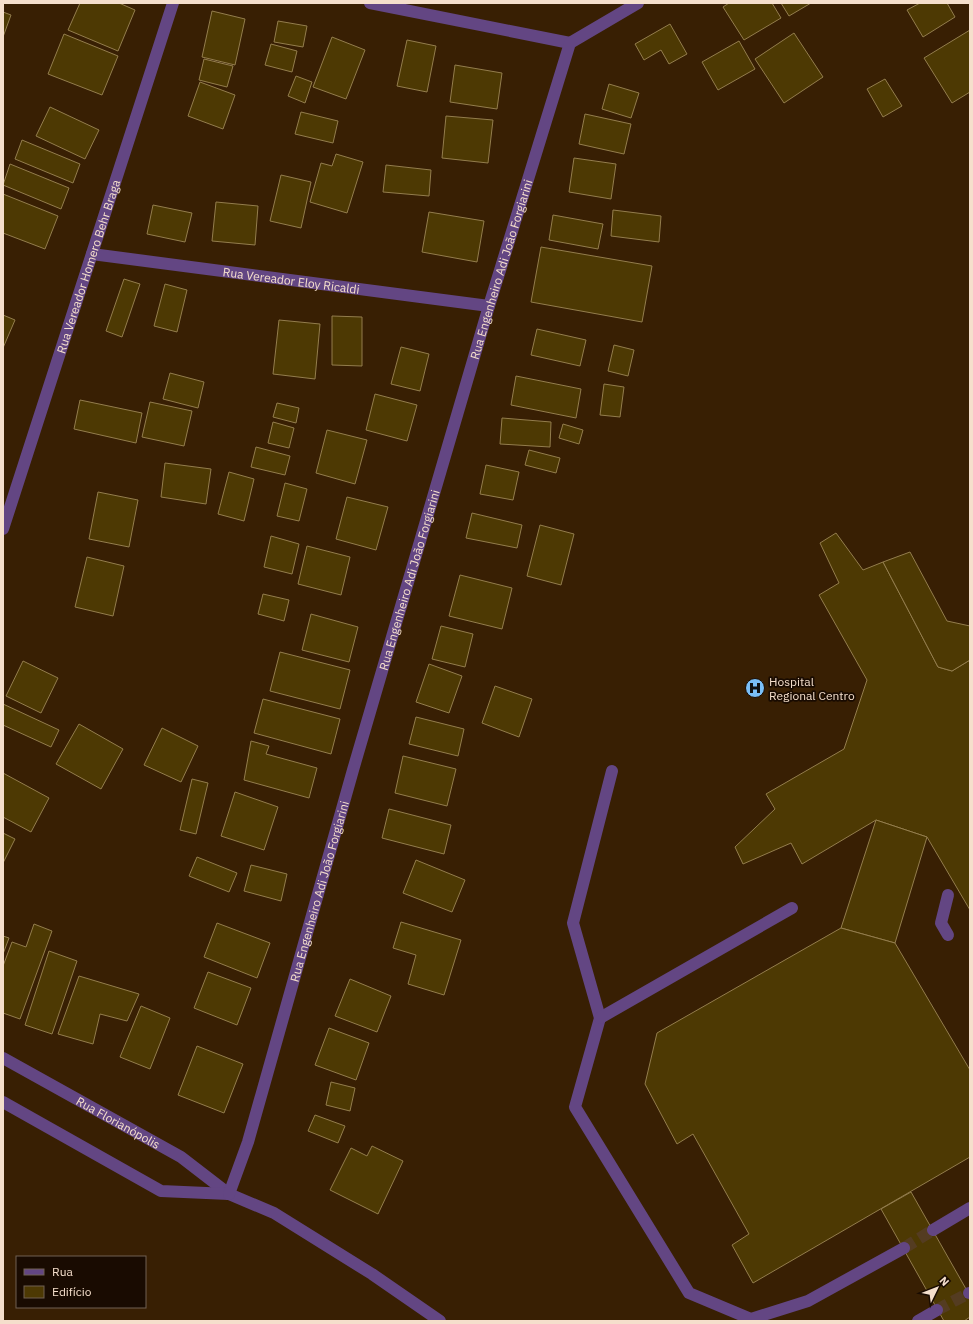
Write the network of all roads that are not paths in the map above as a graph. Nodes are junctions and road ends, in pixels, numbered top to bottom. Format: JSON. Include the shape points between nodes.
{"nodes":[{"id":1,"x":173,"y":3,"type":"edge"},
{"id":2,"x":370,"y":3,"type":"edge"},
{"id":3,"x":638,"y":3,"type":"edge"},
{"id":4,"x":570,"y":43,"type":"junction"},
{"id":5,"x":92,"y":254,"type":"junction"},
{"id":6,"x":489,"y":306,"type":"junction"},
{"id":7,"x":3,"y":529,"type":"edge"},
{"id":8,"x":612,"y":771,"type":"dead end"},
{"id":9,"x":948,"y":895,"type":"dead end"},
{"id":10,"x":792,"y":908,"type":"dead end"},
{"id":11,"x":948,"y":935,"type":"dead end"},
{"id":12,"x":600,"y":1018,"type":"junction"},
{"id":13,"x":3,"y":1058,"type":"edge"},
{"id":14,"x":3,"y":1102,"type":"edge"},
{"id":15,"x":229,"y":1194,"type":"junction"},
{"id":16,"x":970,"y":1208,"type":"edge"},
{"id":17,"x":933,"y":1230,"type":"tunnel mouth"},
{"id":18,"x":904,"y":1248,"type":"tunnel mouth"},
{"id":19,"x":937,"y":1310,"type":"tunnel mouth"},
{"id":20,"x":440,"y":1321,"type":"edge"},
{"id":21,"x":918,"y":1321,"type":"edge"}],
"edges":[{"from":1,"to":5,"type":"street","name":"Rua Vereador Homero Behr Braga"},
{"from":2,"to":4,"type":"street"},
{"from":3,"to":4,"type":"street"},
{"from":4,"to":6,"type":"street","name":"Rua Engenheiro Adi João Forgiarini"},
{"from":5,"to":6,"type":"street","name":"Rua Vereador Eloy Ricaldi"},
{"from":5,"to":7,"type":"street","name":"Rua Vereador Homero Behr Braga"},
{"from":6,"to":15,"type":"street","name":"Rua Engenheiro Adi João Forgiarini","via":[[353,770],[248,1142]]},
{"from":8,"to":12,"type":"street","via":[[573,923]]},
{"from":9,"to":11,"type":"street","via":[[941,923]]},
{"from":10,"to":12,"type":"street"},
{"from":12,"to":18,"type":"street","via":[[575,1107],[689,1293],[751,1319],[808,1301]]},
{"from":13,"to":15,"type":"street","name":"Rua Florianópolis","via":[[181,1157]]},
{"from":14,"to":15,"type":"street","name":"Rua Florianópolis","via":[[161,1191]]},
{"from":15,"to":20,"type":"street","name":"Rua Florianópolis","via":[[274,1213],[372,1274]]},
{"from":16,"to":17,"type":"street"},
{"from":19,"to":21,"type":"street"}]}
